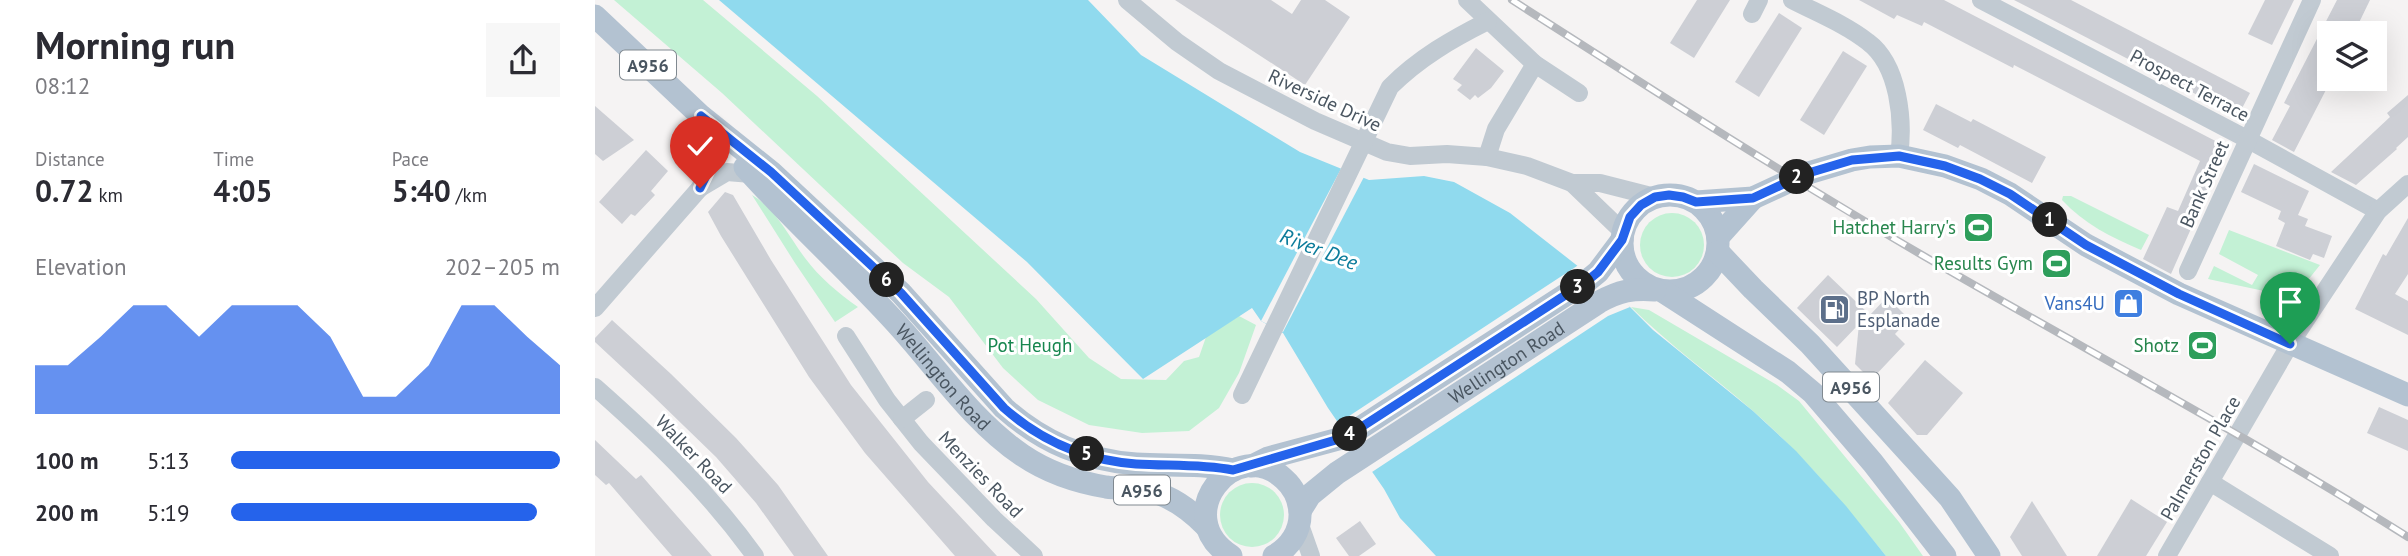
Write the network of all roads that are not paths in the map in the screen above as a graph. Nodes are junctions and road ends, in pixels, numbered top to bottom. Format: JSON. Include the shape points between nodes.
{"nodes":[{"id":1,"x":1127,"y":0,"type":"edge"},
{"id":2,"x":1467,"y":0,"type":"edge"},
{"id":3,"x":1792,"y":0,"type":"edge"},
{"id":4,"x":1981,"y":0,"type":"edge"},
{"id":5,"x":2312,"y":0,"type":"edge"},
{"id":6,"x":595,"y":16,"type":"edge"},
{"id":7,"x":1488,"y":21,"type":"junction"},
{"id":8,"x":1535,"y":64,"type":"junction"},
{"id":9,"x":1580,"y":93,"type":"dead end"},
{"id":10,"x":707,"y":123,"type":"junction"},
{"id":11,"x":2247,"y":139,"type":"junction"},
{"id":12,"x":1899,"y":156,"type":"junction"},
{"id":13,"x":1487,"y":157,"type":"junction"},
{"id":14,"x":751,"y":174,"type":"junction"},
{"id":15,"x":1572,"y":183,"type":"junction"},
{"id":16,"x":2408,"y":184,"type":"edge"},
{"id":17,"x":700,"y":188,"type":"junction"},
{"id":18,"x":1655,"y":197,"type":"junction"},
{"id":19,"x":1753,"y":198,"type":"junction"},
{"id":20,"x":1696,"y":202,"type":"junction"},
{"id":21,"x":2378,"y":211,"type":"junction"},
{"id":22,"x":1622,"y":236,"type":"junction"},
{"id":23,"x":1718,"y":245,"type":"junction"},
{"id":24,"x":2188,"y":271,"type":"dead end"},
{"id":25,"x":1660,"y":291,"type":"junction"},
{"id":26,"x":595,"y":308,"type":"edge"},
{"id":27,"x":846,"y":335,"type":"dead end"},
{"id":28,"x":2290,"y":344,"type":"junction"},
{"id":29,"x":595,"y":387,"type":"edge"},
{"id":30,"x":1245,"y":388,"type":"dead end"},
{"id":31,"x":2408,"y":395,"type":"edge"},
{"id":32,"x":926,"y":400,"type":"dead end"},
{"id":33,"x":902,"y":419,"type":"junction"},
{"id":34,"x":1243,"y":468,"type":"junction"},
{"id":35,"x":2210,"y":482,"type":"junction"},
{"id":36,"x":1300,"y":516,"type":"junction"},
{"id":37,"x":1218,"y":545,"type":"edge"},
{"id":38,"x":1279,"y":555,"type":"edge"},
{"id":39,"x":755,"y":556,"type":"edge"},
{"id":40,"x":1034,"y":556,"type":"edge"},
{"id":41,"x":1311,"y":556,"type":"edge"},
{"id":42,"x":1945,"y":556,"type":"edge"},
{"id":43,"x":1989,"y":556,"type":"edge"},
{"id":44,"x":2167,"y":556,"type":"edge"},
{"id":45,"x":2330,"y":556,"type":"edge"}],
"edges":[{"from":1,"to":13,"type":"street","name":"Riverside Drive","via":[[1220,71],[1344,135],[1410,156]]},
{"from":2,"to":7,"type":"street"},
{"from":3,"to":12,"type":"street","via":[[1869,42],[1887,64],[1902,134]]},
{"from":4,"to":11,"type":"street","name":"Prospect Terrace"},
{"from":5,"to":11,"type":"street","name":"Bank Street"},
{"from":6,"to":10,"type":"main road","name":"Wellington Road","number":"A956"},
{"from":7,"to":8,"type":"street"},
{"from":7,"to":30,"type":"street","via":[[1435,49],[1390,87]]},
{"from":8,"to":9,"type":"street"},
{"from":8,"to":13,"type":"street","via":[[1496,129]]},
{"from":10,"to":14,"type":"main road","name":"Wellington Road","number":"A956"},
{"from":10,"to":17,"type":"street","via":[[717,146]]},
{"from":10,"to":34,"type":"main road","name":"Wellington Road","number":"A956","via":[[771,172],[901,293],[1004,408],[1032,431],[1059,446],[1114,461]]},
{"from":11,"to":21,"type":"street","name":"Prospect Terrace"},
{"from":11,"to":24,"type":"street","name":"Bank Street"},
{"from":12,"to":19,"type":"main road","via":[[1852,160],[1805,174]]},
{"from":12,"to":28,"type":"main road","via":[[1980,179],[2086,245]]},
{"from":13,"to":15,"type":"street","name":"Riverside Drive"},
{"from":14,"to":17,"type":"street","via":[[727,172]]},
{"from":14,"to":37,"type":"main road","name":"Wellington Road","number":"A956","via":[[1010,446],[1069,478],[1165,496],[1188,510]]},
{"from":15,"to":18,"type":"street","via":[[1600,183]]},
{"from":15,"to":22,"type":"street"},
{"from":16,"to":21,"type":"street","name":"Palmerston Place"},
{"from":17,"to":26,"type":"street"},
{"from":18,"to":20,"type":"main road","via":[[1669,195]]},
{"from":18,"to":22,"type":"main road","number":"A956","via":[[1630,217]]},
{"from":19,"to":20,"type":"main road"},
{"from":19,"to":23,"type":"main road"},
{"from":20,"to":23,"type":"main road","number":"A956","via":[[1715,223]]},
{"from":21,"to":28,"type":"street","name":"Palmerston Place"},
{"from":22,"to":25,"type":"main road","number":"A956","via":[[1626,265],[1634,276]]},
{"from":22,"to":34,"type":"main road","name":"Wellington Road","number":"A956","via":[[1598,272],[1346,437]]},
{"from":23,"to":25,"type":"main road","via":[[1714,264],[1699,283],[1677,292]]},
{"from":23,"to":43,"type":"main road","number":"A956","via":[[1744,281],[1810,344],[1950,498]]},
{"from":25,"to":36,"type":"main road","name":"Wellington Road","via":[[1634,288],[1616,292],[1319,486]]},
{"from":25,"to":42,"type":"main road","number":"A956","via":[[1788,372],[1813,393]]},
{"from":27,"to":33,"type":"street","name":"Menzies Road"},
{"from":28,"to":31,"type":"main road"},
{"from":28,"to":35,"type":"street","name":"Palmerston Place"},
{"from":29,"to":39,"type":"street","name":"Walker Road","via":[[679,464]]},
{"from":32,"to":33,"type":"street"},
{"from":33,"to":40,"type":"street","name":"Menzies Road"},
{"from":34,"to":36,"type":"main road","number":"A956","via":[[1266,468],[1279,474],[1293,490]]},
{"from":34,"to":37,"type":"main road","number":"A956","via":[[1223,476],[1206,504]]},
{"from":35,"to":44,"type":"street","name":"Palmerston Place"},
{"from":35,"to":45,"type":"street"},
{"from":36,"to":38,"type":"main road","name":"Wellington Road","via":[[1289,544]]},
{"from":36,"to":41,"type":"street"}]}
